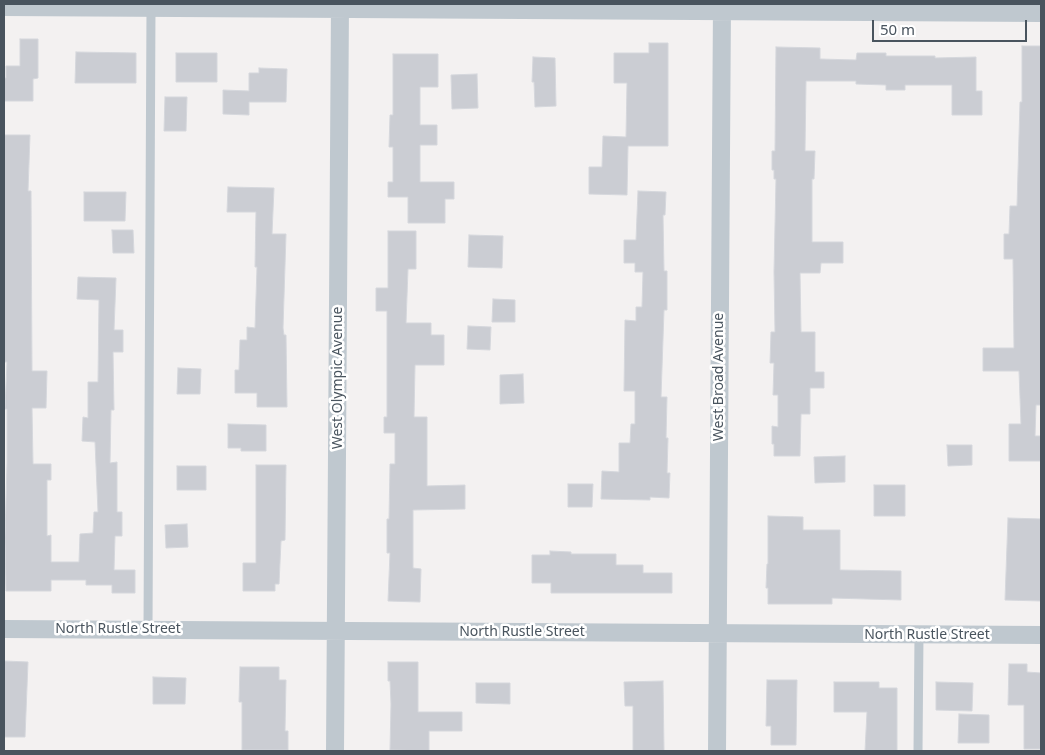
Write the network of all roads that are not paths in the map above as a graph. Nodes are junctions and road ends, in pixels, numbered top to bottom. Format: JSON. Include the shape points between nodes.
{"nodes":[{"id":1,"x":340,"y":6,"type":"edge"},
{"id":2,"x":4,"y":7,"type":"edge"},
{"id":3,"x":151,"y":8,"type":"junction"},
{"id":4,"x":722,"y":8,"type":"edge"},
{"id":5,"x":1041,"y":13,"type":"edge"},
{"id":6,"x":148,"y":628,"type":"junction"},
{"id":7,"x":4,"y":629,"type":"edge"},
{"id":8,"x":336,"y":630,"type":"junction"},
{"id":9,"x":717,"y":634,"type":"junction"},
{"id":10,"x":919,"y":635,"type":"junction"},
{"id":11,"x":1041,"y":635,"type":"edge"},
{"id":12,"x":335,"y":751,"type":"edge"},
{"id":13,"x":717,"y":751,"type":"edge"},
{"id":14,"x":918,"y":751,"type":"edge"}],
"edges":[{"from":1,"to":3,"type":"street"},
{"from":1,"to":4,"type":"street"},
{"from":1,"to":8,"type":"street","name":"West Olympic Avenue"},
{"from":2,"to":3,"type":"street"},
{"from":3,"to":6,"type":"lane"},
{"from":4,"to":5,"type":"street"},
{"from":4,"to":9,"type":"street","name":"West Broad Avenue"},
{"from":6,"to":7,"type":"street","name":"North Rustle Street"},
{"from":6,"to":8,"type":"street","name":"North Rustle Street"},
{"from":8,"to":9,"type":"street","name":"North Rustle Street"},
{"from":8,"to":12,"type":"street","name":"West Olympic Avenue"},
{"from":9,"to":10,"type":"street","name":"North Rustle Street"},
{"from":9,"to":13,"type":"street","name":"West Broad Avenue"},
{"from":10,"to":11,"type":"street","name":"North Rustle Street"},
{"from":10,"to":14,"type":"lane"}]}
